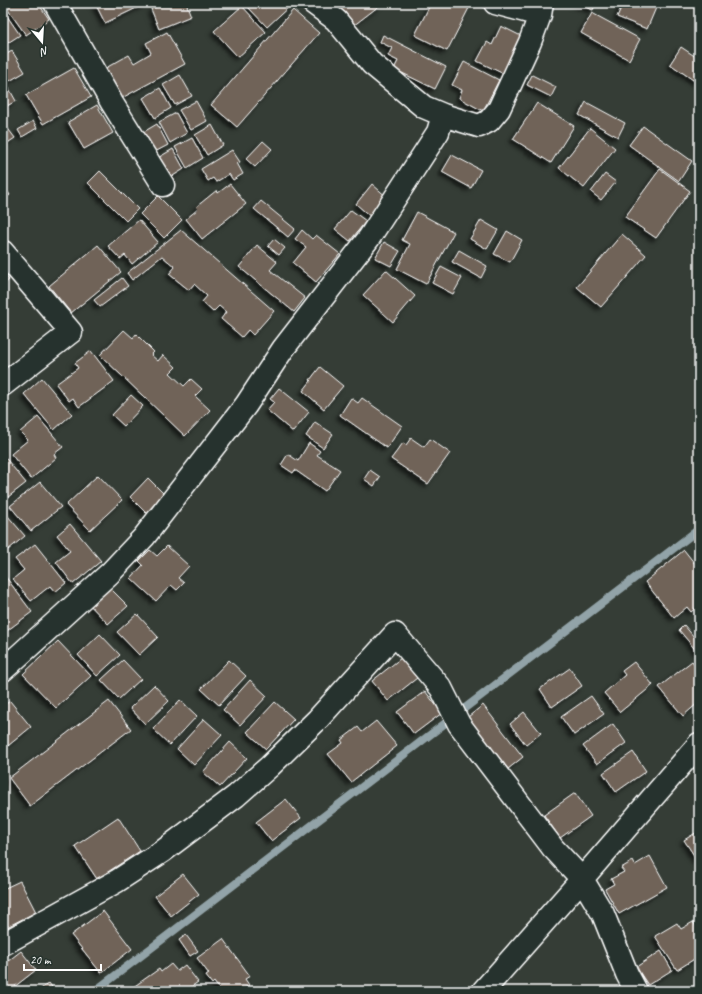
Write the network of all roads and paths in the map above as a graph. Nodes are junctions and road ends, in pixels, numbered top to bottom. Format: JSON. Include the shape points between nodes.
{"nodes":[{"id":1,"x":55,"y":3,"type":"edge"},
{"id":2,"x":313,"y":3,"type":"edge"},
{"id":3,"x":495,"y":3,"type":"edge"},
{"id":4,"x":541,"y":9,"type":"edge"},
{"id":5,"x":443,"y":115,"type":"junction"},
{"id":6,"x":163,"y":186,"type":"dead end"},
{"id":7,"x":3,"y":252,"type":"edge"},
{"id":8,"x":3,"y":385,"type":"edge"},
{"id":9,"x":3,"y":670,"type":"edge"},
{"id":10,"x":699,"y":744,"type":"edge"},
{"id":11,"x":582,"y":879,"type":"junction"},
{"id":12,"x":3,"y":944,"type":"edge"},
{"id":13,"x":483,"y":991,"type":"edge"},
{"id":14,"x":636,"y":991,"type":"edge"}],
"edges":[{"from":1,"to":6,"type":"street"},
{"from":2,"to":5,"type":"street","via":[[336,20],[372,64],[424,107]]},
{"from":3,"to":4,"type":"street"},
{"from":4,"to":5,"type":"street","via":[[530,42],[499,109],[489,121],[479,126]]},
{"from":5,"to":9,"type":"street","via":[[438,132],[369,238],[283,349],[246,405],[144,537],[110,573]]},
{"from":7,"to":8,"type":"street","via":[[71,332]]},
{"from":10,"to":11,"type":"street"},
{"from":11,"to":12,"type":"street","via":[[553,848],[459,724],[441,688],[395,634],[318,718],[236,796],[130,873]]},
{"from":11,"to":13,"type":"street"},
{"from":11,"to":14,"type":"street","via":[[603,914]]}]}
